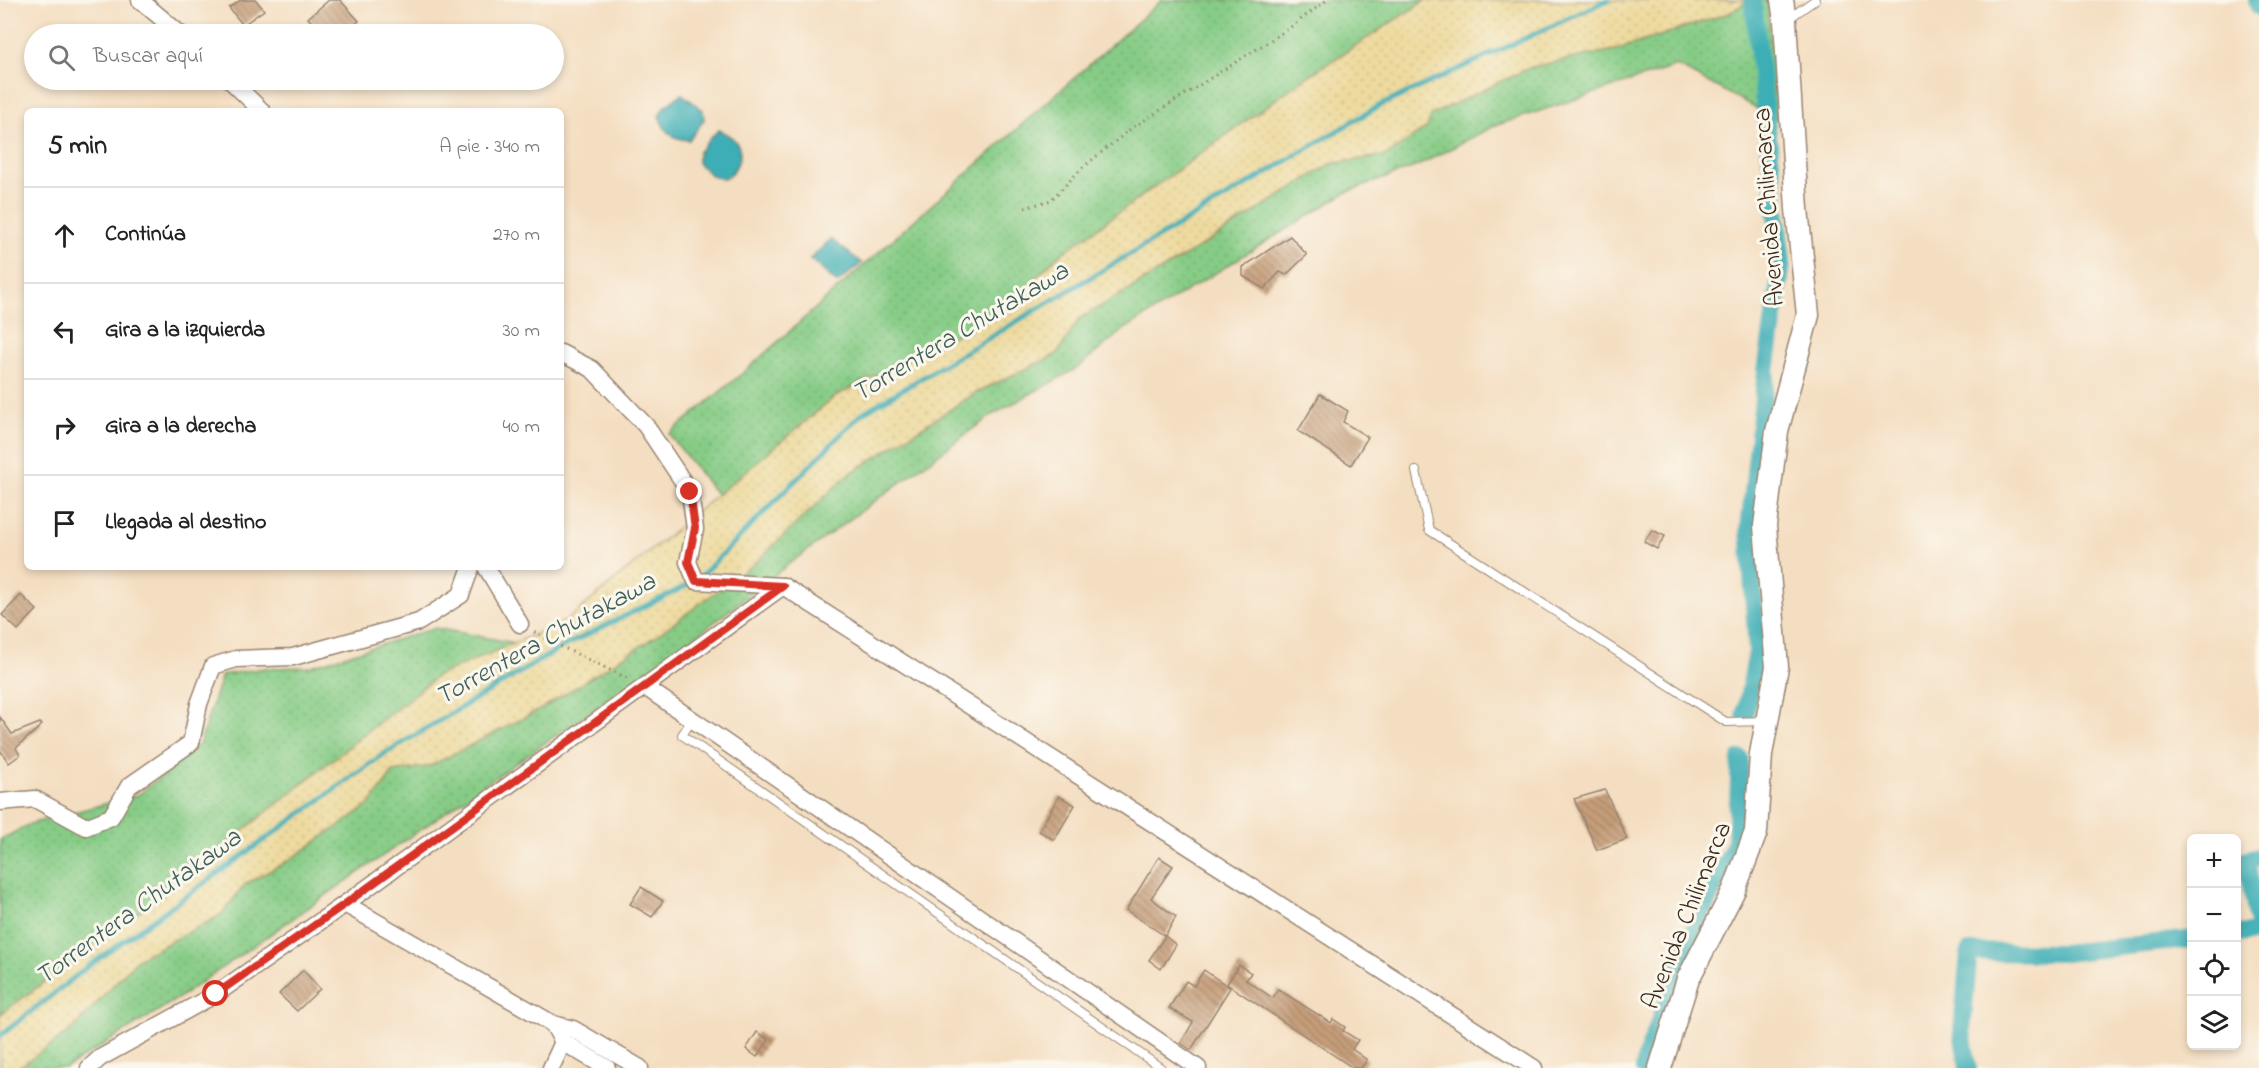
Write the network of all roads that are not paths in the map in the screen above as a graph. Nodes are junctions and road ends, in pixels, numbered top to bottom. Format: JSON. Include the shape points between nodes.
{"nodes":[{"id":1,"x":140,"y":0,"type":"edge"},
{"id":2,"x":1815,"y":0,"type":"edge"},
{"id":3,"x":1784,"y":11,"type":"edge"},
{"id":4,"x":168,"y":24,"type":"edge"},
{"id":5,"x":240,"y":90,"type":"edge"},
{"id":6,"x":259,"y":108,"type":"edge"},
{"id":7,"x":564,"y":355,"type":"edge"},
{"id":8,"x":1416,"y":471,"type":"dead end"},
{"id":9,"x":470,"y":570,"type":"edge"},
{"id":10,"x":488,"y":570,"type":"edge"},
{"id":11,"x":783,"y":586,"type":"junction"},
{"id":12,"x":520,"y":624,"type":"road end"},
{"id":13,"x":645,"y":687,"type":"junction"},
{"id":14,"x":692,"y":720,"type":"junction"},
{"id":15,"x":1767,"y":721,"type":"junction"},
{"id":16,"x":0,"y":802,"type":"edge"},
{"id":17,"x":345,"y":904,"type":"junction"},
{"id":18,"x":553,"y":1024,"type":"junction"},
{"id":19,"x":563,"y":1042,"type":"junction"},
{"id":20,"x":89,"y":1068,"type":"edge"},
{"id":21,"x":551,"y":1068,"type":"edge"},
{"id":22,"x":607,"y":1068,"type":"edge"},
{"id":23,"x":640,"y":1068,"type":"edge"},
{"id":24,"x":1161,"y":1068,"type":"edge"},
{"id":25,"x":1198,"y":1068,"type":"edge"},
{"id":26,"x":1534,"y":1068,"type":"edge"},
{"id":27,"x":1660,"y":1068,"type":"edge"}],
"edges":[{"from":1,"to":4,"type":"street"},
{"from":2,"to":3,"type":"lane"},
{"from":3,"to":15,"type":"street","name":"Avenida Chilimarca","via":[[1808,315],[1777,431],[1765,526],[1777,667]]},
{"from":5,"to":6,"type":"street"},
{"from":7,"to":11,"type":"street","via":[[592,369],[646,426],[690,492],[695,528],[688,562],[696,581]]},
{"from":8,"to":15,"type":"lane","via":[[1429,530],[1726,722]]},
{"from":9,"to":16,"type":"street","via":[[461,596],[419,622],[293,657],[236,659],[213,666],[199,704],[191,743],[129,786],[111,818],[86,827],[35,799]]},
{"from":10,"to":12,"type":"street"},
{"from":11,"to":13,"type":"street"},
{"from":11,"to":26,"type":"street"},
{"from":13,"to":14,"type":"street"},
{"from":13,"to":17,"type":"street"},
{"from":14,"to":24,"type":"lane","via":[[682,735]]},
{"from":14,"to":25,"type":"street"},
{"from":15,"to":27,"type":"street","name":"Avenida Chilimarca","via":[[1756,832],[1734,890],[1688,979]]},
{"from":17,"to":18,"type":"street"},
{"from":17,"to":20,"type":"street","via":[[216,994],[100,1058]]},
{"from":18,"to":19,"type":"street"},
{"from":18,"to":23,"type":"street","via":[[573,1029]]},
{"from":19,"to":21,"type":"street"},
{"from":19,"to":22,"type":"street"}]}
